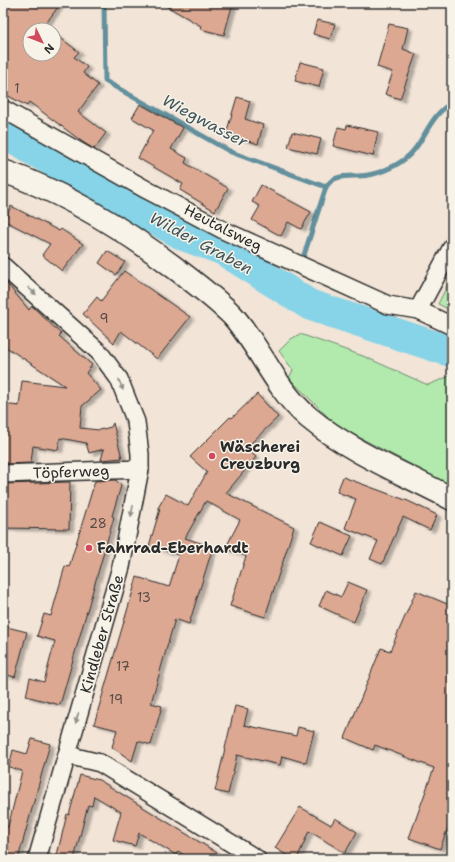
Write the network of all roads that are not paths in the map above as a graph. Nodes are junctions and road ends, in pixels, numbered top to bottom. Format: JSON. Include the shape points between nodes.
{"nodes":[{"id":1,"x":3,"y":109,"type":"edge"},
{"id":2,"x":3,"y":171,"type":"edge"},
{"id":3,"x":452,"y":247,"type":"edge"},
{"id":4,"x":3,"y":266,"type":"edge"},
{"id":5,"x":418,"y":310,"type":"junction"},
{"id":6,"x":452,"y":326,"type":"edge"},
{"id":7,"x":140,"y":469,"type":"junction"},
{"id":8,"x":3,"y":474,"type":"edge"},
{"id":9,"x":452,"y":499,"type":"edge"},
{"id":10,"x":67,"y":755,"type":"junction"},
{"id":11,"x":37,"y":859,"type":"edge"},
{"id":12,"x":257,"y":859,"type":"edge"}],
"edges":[{"from":1,"to":5,"type":"street","name":"Heutalsweg","via":[[225,231],[388,305]]},
{"from":2,"to":9,"type":"street","via":[[53,192],[159,255],[209,294],[232,316],[287,395],[308,416],[349,446]]},
{"from":3,"to":5,"type":"street"},
{"from":4,"to":7,"type":"street","name":"Kindleber Straße","one_way":true,"via":[[99,352],[119,380],[136,422]]},
{"from":5,"to":6,"type":"street","name":"Heutalsweg"},
{"from":7,"to":8,"type":"street","name":"Töpferweg"},
{"from":7,"to":10,"type":"street","name":"Kindleber Straße","one_way":true,"via":[[122,567]]},
{"from":10,"to":11,"type":"street","name":"Kindleber Straße"},
{"from":10,"to":12,"type":"street","via":[[100,763]]}]}
